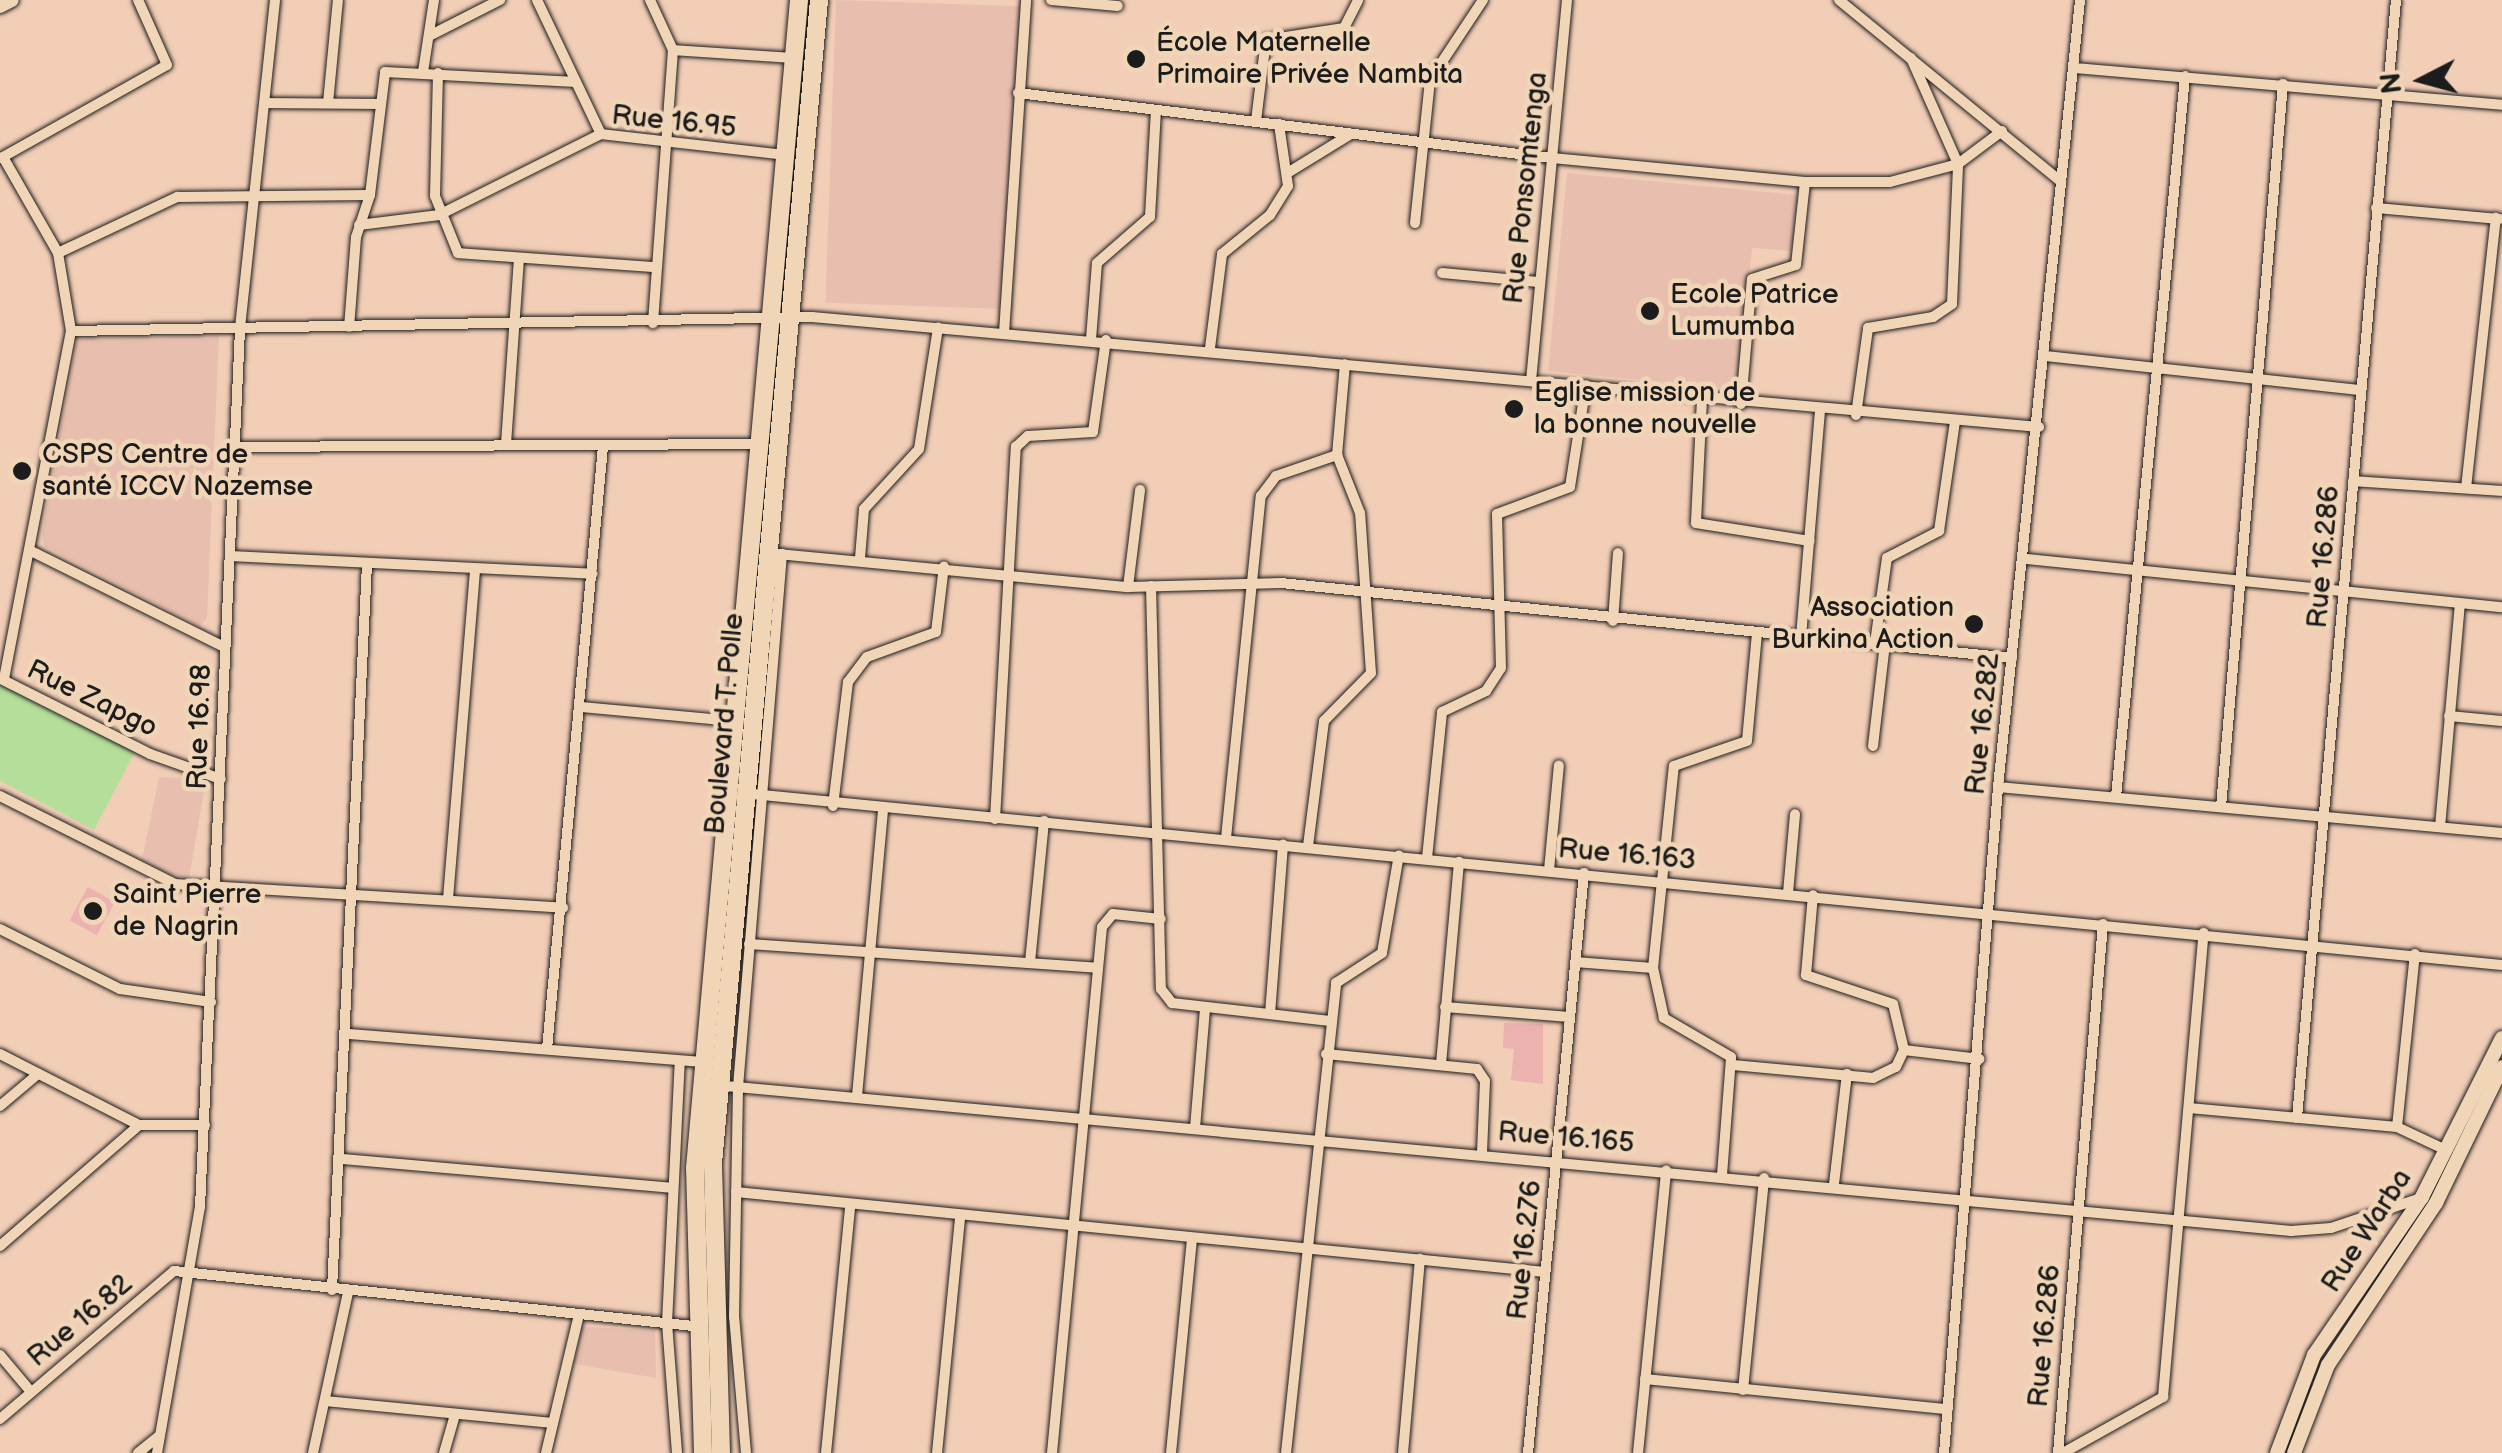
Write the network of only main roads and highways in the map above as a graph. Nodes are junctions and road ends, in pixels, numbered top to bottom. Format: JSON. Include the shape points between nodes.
{"nodes":[{"id":1,"x":12,"y":0,"type":"edge"},
{"id":2,"x":799,"y":0,"type":"edge"},
{"id":3,"x":819,"y":0,"type":"edge"},
{"id":4,"x":0,"y":6,"type":"edge"},
{"id":5,"x":780,"y":319,"type":"junction"},
{"id":6,"x":2502,"y":1038,"type":"edge"},
{"id":7,"x":2502,"y":1067,"type":"edge"},
{"id":8,"x":720,"y":1086,"type":"junction"},
{"id":9,"x":702,"y":1453,"type":"edge"},
{"id":10,"x":721,"y":1453,"type":"edge"},
{"id":11,"x":2277,"y":1453,"type":"edge"},
{"id":12,"x":2294,"y":1453,"type":"edge"}],
"edges":[{"from":1,"to":4,"type":"main road"},
{"from":2,"to":5,"type":"highway","name":"Boulevard T. Polle","via":[[784,156]]},
{"from":3,"to":5,"type":"highway","name":"Boulevard T. Polle"},
{"from":5,"to":8,"type":"highway","name":"Boulevard T. Polle","via":[[774,554],[755,795]]},
{"from":5,"to":8,"type":"highway","name":"Boulevard T. Polle","via":[[760,444],[704,1062]]},
{"from":6,"to":11,"type":"main road","name":"Rue Warba","via":[[2422,1197],[2314,1355]]},
{"from":7,"to":12,"type":"main road","via":[[2436,1204],[2328,1365]]},
{"from":8,"to":9,"type":"highway","name":"Boulevard T. Polle","via":[[694,1326]]},
{"from":8,"to":10,"type":"highway","name":"Boulevard T. Polle","via":[[710,1244]]}]}
